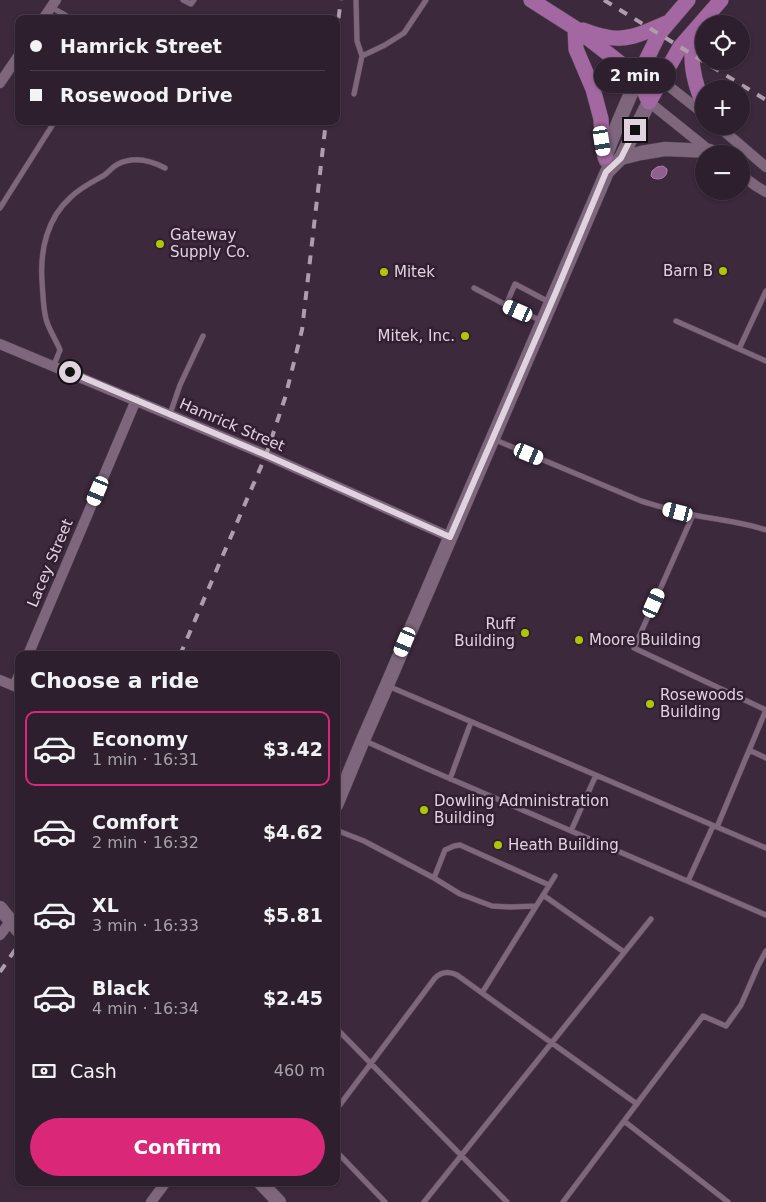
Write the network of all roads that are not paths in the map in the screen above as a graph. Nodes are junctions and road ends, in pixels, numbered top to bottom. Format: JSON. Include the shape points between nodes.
{"nodes":[{"id":1,"x":184,"y":0,"type":"edge"},
{"id":2,"x":194,"y":0,"type":"edge"},
{"id":3,"x":356,"y":0,"type":"edge"},
{"id":4,"x":426,"y":0,"type":"edge"},
{"id":5,"x":531,"y":0,"type":"edge"},
{"id":6,"x":688,"y":0,"type":"edge"},
{"id":7,"x":721,"y":0,"type":"edge"},
{"id":8,"x":54,"y":4,"type":"edge"},
{"id":9,"x":46,"y":15,"type":"edge"},
{"id":10,"x":67,"y":15,"type":"edge"},
{"id":11,"x":669,"y":22,"type":"junction"},
{"id":12,"x":575,"y":28,"type":"junction"},
{"id":13,"x":693,"y":32,"type":"junction"},
{"id":14,"x":362,"y":56,"type":"junction"},
{"id":15,"x":15,"y":61,"type":"edge"},
{"id":16,"x":638,"y":77,"type":"junction"},
{"id":17,"x":661,"y":80,"type":"junction"},
{"id":18,"x":695,"y":80,"type":"edge"},
{"id":19,"x":0,"y":83,"type":"edge"},
{"id":20,"x":354,"y":94,"type":"dead end"},
{"id":21,"x":649,"y":102,"type":"junction"},
{"id":22,"x":695,"y":107,"type":"edge"},
{"id":23,"x":52,"y":125,"type":"edge"},
{"id":24,"x":729,"y":135,"type":"edge"},
{"id":25,"x":702,"y":145,"type":"edge"},
{"id":26,"x":695,"y":152,"type":"edge"},
{"id":27,"x":621,"y":158,"type":"junction"},
{"id":28,"x":606,"y":165,"type":"junction"},
{"id":29,"x":766,"y":167,"type":"edge"},
{"id":30,"x":165,"y":168,"type":"dead end"},
{"id":31,"x":750,"y":182,"type":"edge"},
{"id":32,"x":766,"y":192,"type":"edge"},
{"id":33,"x":0,"y":208,"type":"edge"},
{"id":34,"x":474,"y":288,"type":"dead end"},
{"id":35,"x":766,"y":291,"type":"edge"},
{"id":36,"x":551,"y":303,"type":"junction"},
{"id":37,"x":506,"y":305,"type":"junction"},
{"id":38,"x":676,"y":321,"type":"dead end"},
{"id":39,"x":543,"y":322,"type":"junction"},
{"id":40,"x":204,"y":336,"type":"dead end"},
{"id":41,"x":0,"y":344,"type":"edge"},
{"id":42,"x":739,"y":349,"type":"junction"},
{"id":43,"x":766,"y":361,"type":"edge"},
{"id":44,"x":54,"y":366,"type":"junction"},
{"id":45,"x":136,"y":400,"type":"junction"},
{"id":46,"x":170,"y":415,"type":"junction"},
{"id":47,"x":492,"y":439,"type":"junction"},
{"id":48,"x":693,"y":515,"type":"junction"},
{"id":49,"x":766,"y":530,"type":"edge"},
{"id":50,"x":450,"y":537,"type":"junction"},
{"id":51,"x":30,"y":651,"type":"edge"},
{"id":52,"x":0,"y":680,"type":"edge"},
{"id":53,"x":387,"y":686,"type":"junction"},
{"id":54,"x":15,"y":687,"type":"edge"},
{"id":55,"x":766,"y":710,"type":"edge"},
{"id":56,"x":472,"y":722,"type":"junction"},
{"id":57,"x":363,"y":740,"type":"junction"},
{"id":58,"x":749,"y":750,"type":"junction"},
{"id":59,"x":766,"y":758,"type":"edge"},
{"id":60,"x":596,"y":775,"type":"junction"},
{"id":61,"x":450,"y":779,"type":"junction"},
{"id":62,"x":340,"y":795,"type":"edge"},
{"id":63,"x":715,"y":826,"type":"junction"},
{"id":64,"x":571,"y":831,"type":"junction"},
{"id":65,"x":340,"y":832,"type":"edge"},
{"id":66,"x":766,"y":848,"type":"edge"},
{"id":67,"x":555,"y":876,"type":"dead end"},
{"id":68,"x":434,"y":878,"type":"junction"},
{"id":69,"x":688,"y":881,"type":"junction"},
{"id":70,"x":549,"y":885,"type":"junction"},
{"id":71,"x":543,"y":895,"type":"junction"},
{"id":72,"x":536,"y":906,"type":"junction"},
{"id":73,"x":0,"y":908,"type":"edge"},
{"id":74,"x":766,"y":916,"type":"edge"},
{"id":75,"x":651,"y":919,"type":"dead end"},
{"id":76,"x":15,"y":926,"type":"edge"},
{"id":77,"x":0,"y":935,"type":"edge"},
{"id":78,"x":766,"y":951,"type":"edge"},
{"id":79,"x":624,"y":952,"type":"junction"},
{"id":80,"x":482,"y":993,"type":"junction"},
{"id":81,"x":340,"y":1032,"type":"edge"},
{"id":82,"x":551,"y":1043,"type":"junction"},
{"id":83,"x":372,"y":1064,"type":"junction"},
{"id":84,"x":637,"y":1104,"type":"junction"},
{"id":85,"x":340,"y":1105,"type":"edge"},
{"id":86,"x":624,"y":1121,"type":"junction"},
{"id":87,"x":340,"y":1155,"type":"edge"},
{"id":88,"x":461,"y":1155,"type":"junction"},
{"id":89,"x":163,"y":1186,"type":"edge"},
{"id":90,"x":264,"y":1186,"type":"edge"},
{"id":91,"x":151,"y":1202,"type":"edge"},
{"id":92,"x":279,"y":1202,"type":"edge"},
{"id":93,"x":385,"y":1202,"type":"edge"},
{"id":94,"x":424,"y":1202,"type":"edge"},
{"id":95,"x":507,"y":1202,"type":"edge"},
{"id":96,"x":563,"y":1202,"type":"edge"},
{"id":97,"x":728,"y":1202,"type":"edge"}],
"edges":[{"from":1,"to":2,"type":"lane","via":[[191,4]]},
{"from":3,"to":14,"type":"lane","via":[[357,41]]},
{"from":4,"to":14,"type":"lane","via":[[404,33]]},
{"from":5,"to":12,"type":"main road"},
{"from":6,"to":11,"type":"main road"},
{"from":7,"to":13,"type":"main road"},
{"from":8,"to":9,"type":"street"},
{"from":8,"to":10,"type":"lane"},
{"from":11,"to":12,"type":"main road","via":[[626,38],[608,38]]},
{"from":11,"to":16,"type":"main road","via":[[659,34]]},
{"from":12,"to":16,"type":"main road"},
{"from":12,"to":28,"type":"main road","via":[[576,49],[593,89],[601,119]]},
{"from":13,"to":17,"type":"main road"},
{"from":13,"to":18,"type":"main road"},
{"from":14,"to":20,"type":"lane"},
{"from":15,"to":19,"type":"street"},
{"from":16,"to":17,"type":"main road"},
{"from":16,"to":21,"type":"main road"},
{"from":16,"to":28,"type":"main road","via":[[619,121]]},
{"from":17,"to":21,"type":"main road"},
{"from":17,"to":22,"type":"street"},
{"from":21,"to":25,"type":"street"},
{"from":21,"to":27,"type":"main road"},
{"from":23,"to":33,"type":"lane"},
{"from":24,"to":29,"type":"street"},
{"from":26,"to":27,"type":"main road","via":[[665,149]]},
{"from":27,"to":28,"type":"main road"},
{"from":28,"to":36,"type":"main road"},
{"from":30,"to":44,"type":"lane","via":[[148,160],[125,161],[71,197],[57,213],[45,238],[41,263],[46,321],[60,350]]},
{"from":31,"to":32,"type":"street"},
{"from":34,"to":37,"type":"lane"},
{"from":35,"to":42,"type":"lane"},
{"from":36,"to":37,"type":"lane","via":[[516,284]]},
{"from":36,"to":39,"type":"main road"},
{"from":37,"to":39,"type":"lane"},
{"from":38,"to":42,"type":"lane"},
{"from":39,"to":47,"type":"main road"},
{"from":40,"to":46,"type":"lane","via":[[180,385]]},
{"from":41,"to":44,"type":"street","name":"Hamrick Street"},
{"from":42,"to":43,"type":"lane"},
{"from":44,"to":45,"type":"street","name":"Hamrick Street"},
{"from":45,"to":46,"type":"street","name":"Hamrick Street"},
{"from":45,"to":51,"type":"street","name":"Lacey Street"},
{"from":46,"to":50,"type":"street","name":"Hamrick Street"},
{"from":47,"to":48,"type":"lane","via":[[641,501]]},
{"from":47,"to":50,"type":"main road"},
{"from":48,"to":49,"type":"lane"},
{"from":48,"to":55,"type":"lane","via":[[634,648]]},
{"from":50,"to":53,"type":"main road"},
{"from":52,"to":54,"type":"street"},
{"from":53,"to":56,"type":"lane"},
{"from":53,"to":57,"type":"main road"},
{"from":55,"to":58,"type":"lane"},
{"from":56,"to":60,"type":"lane"},
{"from":56,"to":61,"type":"lane"},
{"from":57,"to":61,"type":"lane"},
{"from":57,"to":62,"type":"main road"},
{"from":58,"to":59,"type":"lane"},
{"from":58,"to":63,"type":"lane"},
{"from":60,"to":63,"type":"lane"},
{"from":60,"to":64,"type":"lane"},
{"from":61,"to":64,"type":"lane"},
{"from":63,"to":66,"type":"lane"},
{"from":63,"to":69,"type":"lane"},
{"from":64,"to":69,"type":"lane"},
{"from":65,"to":68,"type":"lane"},
{"from":67,"to":70,"type":"lane"},
{"from":68,"to":70,"type":"lane","via":[[445,850],[460,845]]},
{"from":68,"to":72,"type":"lane","via":[[460,894],[492,906]]},
{"from":69,"to":74,"type":"lane"},
{"from":70,"to":71,"type":"lane"},
{"from":71,"to":72,"type":"lane"},
{"from":71,"to":79,"type":"lane"},
{"from":72,"to":80,"type":"lane"},
{"from":73,"to":76,"type":"main road"},
{"from":75,"to":79,"type":"lane"},
{"from":76,"to":77,"type":"street"},
{"from":78,"to":84,"type":"lane","via":[[741,1005],[726,1026],[703,1016]]},
{"from":79,"to":82,"type":"lane"},
{"from":80,"to":82,"type":"lane"},
{"from":80,"to":83,"type":"lane","via":[[454,973],[439,975]]},
{"from":81,"to":83,"type":"lane"},
{"from":82,"to":84,"type":"lane"},
{"from":82,"to":88,"type":"lane"},
{"from":83,"to":85,"type":"lane"},
{"from":83,"to":88,"type":"lane"},
{"from":84,"to":86,"type":"lane"},
{"from":86,"to":96,"type":"lane"},
{"from":86,"to":97,"type":"lane"},
{"from":87,"to":93,"type":"lane"},
{"from":88,"to":94,"type":"lane"},
{"from":88,"to":95,"type":"lane"},
{"from":89,"to":91,"type":"street"},
{"from":90,"to":92,"type":"main road"}]}
